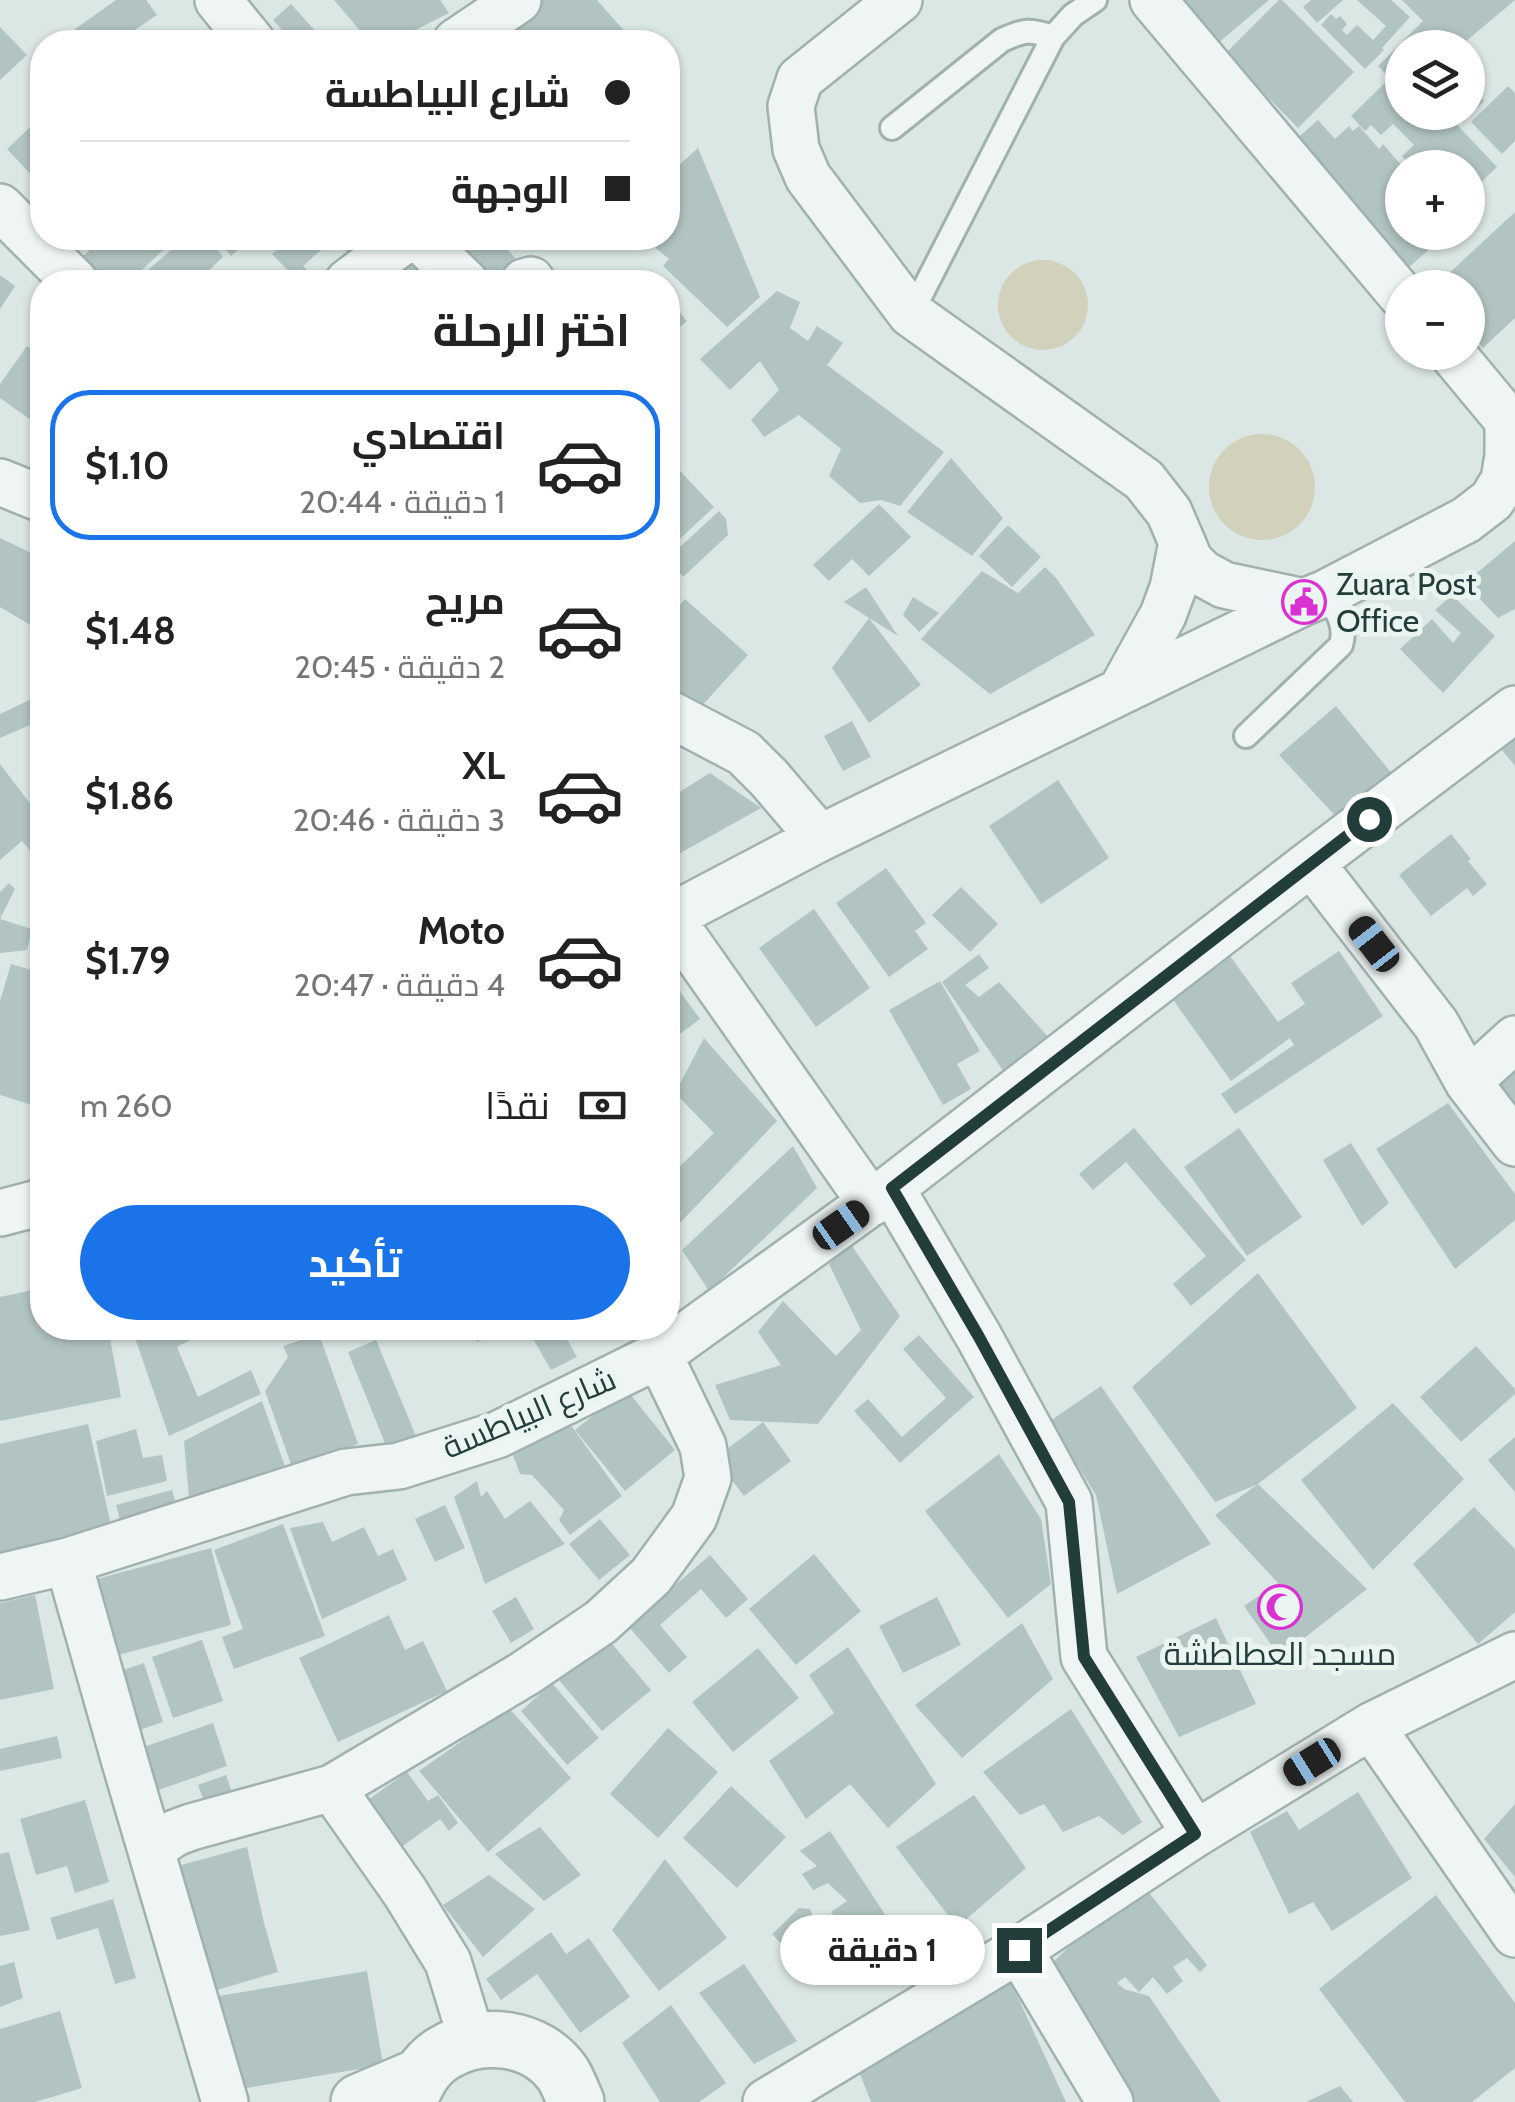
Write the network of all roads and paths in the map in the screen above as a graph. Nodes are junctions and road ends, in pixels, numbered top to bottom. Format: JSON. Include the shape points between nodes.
{"nodes":[{"id":1,"x":218,"y":0,"type":"edge"},
{"id":2,"x":518,"y":0,"type":"edge"},
{"id":3,"x":899,"y":0,"type":"edge"},
{"id":4,"x":1095,"y":0,"type":"edge"},
{"id":5,"x":1153,"y":0,"type":"edge"},
{"id":6,"x":242,"y":30,"type":"edge"},
{"id":7,"x":474,"y":30,"type":"edge"},
{"id":8,"x":1053,"y":37,"type":"junction"},
{"id":9,"x":892,"y":128,"type":"dead end"},
{"id":10,"x":0,"y":206,"type":"edge"},
{"id":11,"x":30,"y":236,"type":"edge"},
{"id":12,"x":43,"y":250,"type":"edge"},
{"id":13,"x":390,"y":250,"type":"edge"},
{"id":14,"x":433,"y":250,"type":"edge"},
{"id":15,"x":63,"y":270,"type":"edge"},
{"id":16,"x":364,"y":270,"type":"edge"},
{"id":17,"x":453,"y":270,"type":"edge"},
{"id":18,"x":1385,"y":276,"type":"edge"},
{"id":19,"x":911,"y":314,"type":"junction"},
{"id":20,"x":1465,"y":370,"type":"edge"},
{"id":21,"x":1512,"y":425,"type":"edge"},
{"id":22,"x":0,"y":482,"type":"edge"},
{"id":23,"x":30,"y":493,"type":"edge"},
{"id":24,"x":1182,"y":542,"type":"junction"},
{"id":25,"x":1315,"y":598,"type":"junction"},
{"id":26,"x":1121,"y":691,"type":"junction"},
{"id":27,"x":1515,"y":710,"type":"edge"},
{"id":28,"x":680,"y":719,"type":"edge"},
{"id":29,"x":1246,"y":736,"type":"dead end"},
{"id":30,"x":820,"y":838,"type":"junction"},
{"id":31,"x":1311,"y":863,"type":"junction"},
{"id":32,"x":680,"y":912,"type":"edge"},
{"id":33,"x":680,"y":932,"type":"edge"},
{"id":34,"x":1515,"y":1039,"type":"edge"},
{"id":35,"x":1468,"y":1082,"type":"junction"},
{"id":36,"x":1515,"y":1142,"type":"edge"},
{"id":37,"x":882,"y":1196,"type":"junction"},
{"id":38,"x":30,"y":1205,"type":"edge"},
{"id":39,"x":0,"y":1214,"type":"edge"},
{"id":40,"x":659,"y":1355,"type":"junction"},
{"id":41,"x":68,"y":1561,"type":"junction"},
{"id":42,"x":0,"y":1577,"type":"edge"},
{"id":43,"x":1515,"y":1655,"type":"edge"},
{"id":44,"x":1371,"y":1726,"type":"junction"},
{"id":45,"x":332,"y":1788,"type":"junction"},
{"id":46,"x":1195,"y":1834,"type":"junction"},
{"id":47,"x":152,"y":1849,"type":"junction"},
{"id":48,"x":1515,"y":1934,"type":"edge"},
{"id":49,"x":1019,"y":1950,"type":"junction"},
{"id":50,"x":472,"y":2040,"type":"junction"},
{"id":51,"x":413,"y":2090,"type":"edge"},
{"id":52,"x":225,"y":2102,"type":"edge"},
{"id":53,"x":359,"y":2102,"type":"edge"},
{"id":54,"x":577,"y":2102,"type":"edge"},
{"id":55,"x":766,"y":2102,"type":"edge"},
{"id":56,"x":1110,"y":2102,"type":"edge"}],
"edges":[{"from":1,"to":6,"type":"street"},
{"from":2,"to":7,"type":"street"},
{"from":3,"to":19,"type":"street","via":[[800,80],[791,106],[796,149],[808,177]]},
{"from":4,"to":8,"type":"lane"},
{"from":5,"to":18,"type":"street"},
{"from":8,"to":9,"type":"lane","via":[[1032,30],[1002,40]]},
{"from":8,"to":19,"type":"lane"},
{"from":10,"to":11,"type":"street"},
{"from":12,"to":15,"type":"street"},
{"from":13,"to":16,"type":"street"},
{"from":14,"to":17,"type":"street"},
{"from":19,"to":24,"type":"street","via":[[1144,480]]},
{"from":20,"to":21,"type":"street"},
{"from":21,"to":25,"type":"street","via":[[1504,480],[1492,500]]},
{"from":22,"to":23,"type":"street"},
{"from":24,"to":25,"type":"street","via":[[1190,561],[1224,585]]},
{"from":24,"to":26,"type":"street","via":[[1164,615]]},
{"from":25,"to":26,"type":"street"},
{"from":25,"to":29,"type":"lane","via":[[1343,622],[1341,645]]},
{"from":26,"to":30,"type":"street"},
{"from":27,"to":31,"type":"street","name":"شارع البياطسة"},
{"from":28,"to":30,"type":"street","via":[[744,753]]},
{"from":30,"to":32,"type":"street"},
{"from":31,"to":35,"type":"street","via":[[1436,1024]]},
{"from":31,"to":37,"type":"street","name":"شارع البياطسة"},
{"from":33,"to":37,"type":"street"},
{"from":34,"to":35,"type":"street"},
{"from":35,"to":36,"type":"street"},
{"from":37,"to":40,"type":"street","name":"شارع البياطسة"},
{"from":37,"to":46,"type":"street","via":[[979,1337],[1069,1502],[1084,1657]]},
{"from":38,"to":39,"type":"street"},
{"from":40,"to":41,"type":"street","name":"شارع البياطسة","via":[[497,1435],[399,1466],[346,1472]]},
{"from":40,"to":45,"type":"street","via":[[703,1446],[708,1478],[694,1517],[652,1576],[601,1622],[524,1674]]},
{"from":41,"to":42,"type":"street","name":"شارع البياطسة"},
{"from":41,"to":47,"type":"street"},
{"from":43,"to":44,"type":"street"},
{"from":44,"to":46,"type":"street"},
{"from":44,"to":48,"type":"street"},
{"from":45,"to":47,"type":"street","via":[[191,1827]]},
{"from":45,"to":50,"type":"street","via":[[448,1962]]},
{"from":46,"to":49,"type":"street"},
{"from":47,"to":52,"type":"street"},
{"from":49,"to":55,"type":"street"},
{"from":49,"to":56,"type":"street"},
{"from":50,"to":51,"type":"street","via":[[442,2054]]},
{"from":50,"to":54,"type":"street","via":[[506,2039],[536,2050],[562,2072]]},
{"from":51,"to":53,"type":"street"}]}
